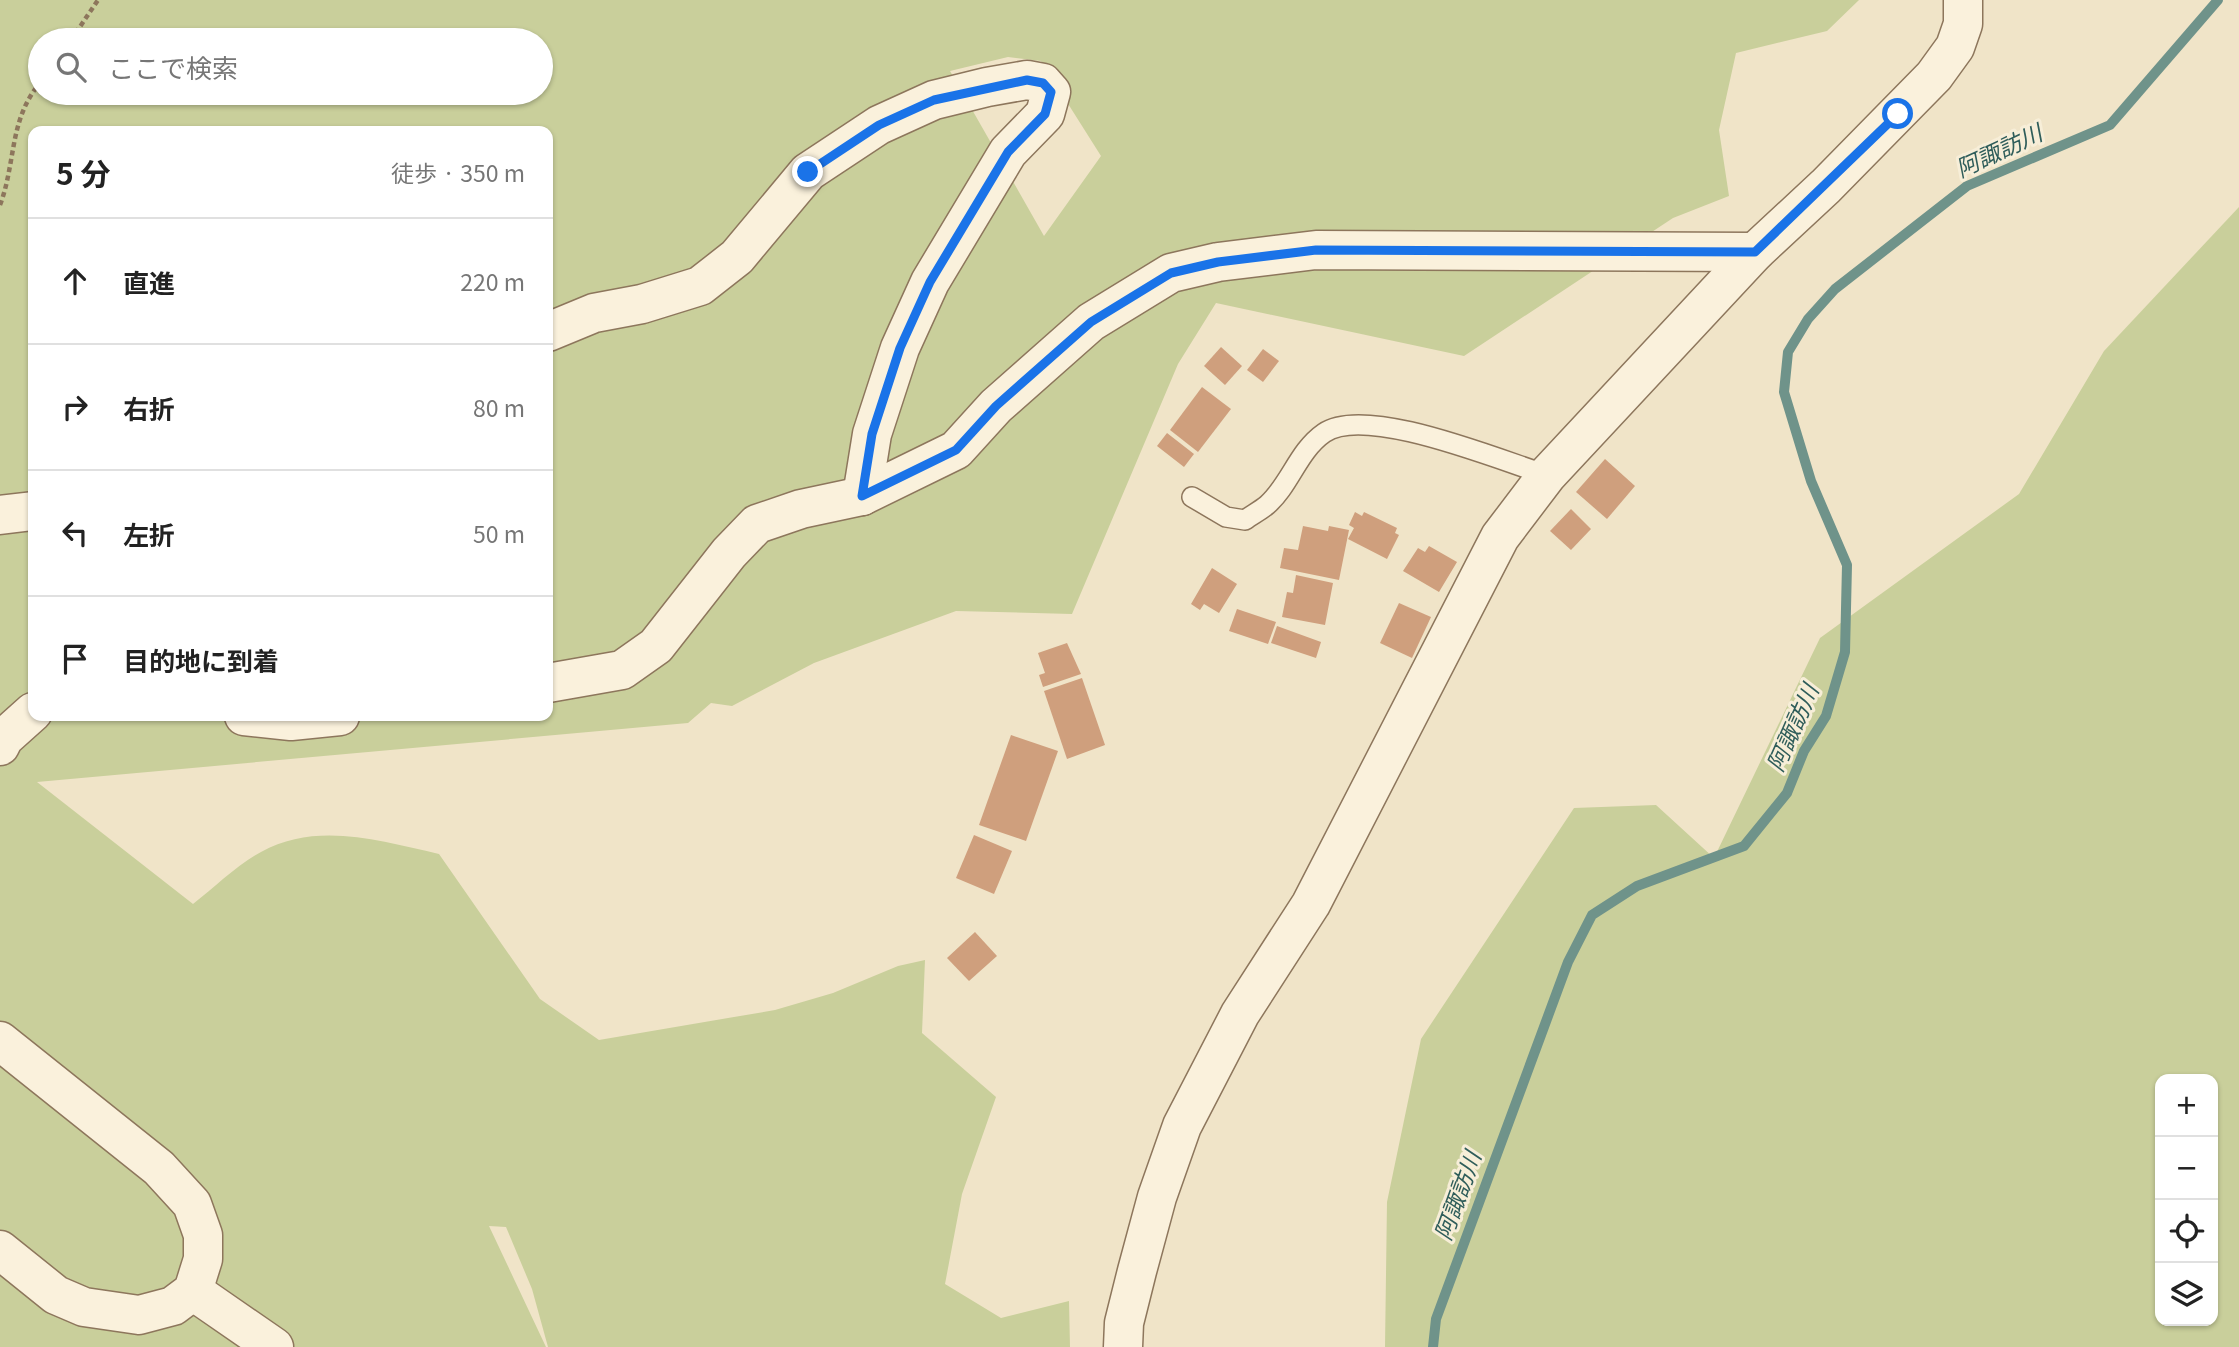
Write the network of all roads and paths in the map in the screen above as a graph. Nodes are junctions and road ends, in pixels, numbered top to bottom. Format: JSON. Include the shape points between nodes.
{"nodes":[{"id":1,"x":98,"y":0,"type":"edge"},
{"id":2,"x":1963,"y":0,"type":"edge"},
{"id":3,"x":79,"y":28,"type":"edge"},
{"id":4,"x":28,"y":100,"type":"edge"},
{"id":5,"x":0,"y":205,"type":"edge"},
{"id":6,"x":1755,"y":252,"type":"junction"},
{"id":7,"x":553,"y":330,"type":"edge"},
{"id":8,"x":1547,"y":475,"type":"junction"},
{"id":9,"x":862,"y":496,"type":"junction"},
{"id":10,"x":1192,"y":497,"type":"dead end"},
{"id":11,"x":28,"y":512,"type":"edge"},
{"id":12,"x":0,"y":515,"type":"edge"},
{"id":13,"x":553,"y":682,"type":"edge"},
{"id":14,"x":28,"y":716,"type":"edge"},
{"id":15,"x":0,"y":746,"type":"edge"},
{"id":16,"x":0,"y":1041,"type":"edge"},
{"id":17,"x":0,"y":1251,"type":"edge"},
{"id":18,"x":193,"y":1291,"type":"junction"},
{"id":19,"x":274,"y":1347,"type":"edge"},
{"id":20,"x":1123,"y":1347,"type":"edge"}],
"edges":[{"from":1,"to":3,"type":"path"},
{"from":2,"to":6,"type":"street","via":[[1963,24],[1955,47],[1934,76]]},
{"from":4,"to":5,"type":"path","via":[[15,130]]},
{"from":6,"to":8,"type":"street"},
{"from":6,"to":9,"type":"street","via":[[1316,250],[1218,262],[1171,273],[1091,322],[996,406],[956,450]]},
{"from":7,"to":9,"type":"street","via":[[594,313],[700,286],[737,257],[808,172],[879,125],[934,100],[1027,80],[1043,83],[1051,92],[1045,114],[1008,152],[930,282],[900,348],[872,434]]},
{"from":8,"to":10,"type":"lane","via":[[1394,427],[1353,423],[1325,432],[1268,504],[1245,520],[1226,517]]},
{"from":8,"to":20,"type":"street","via":[[1500,537],[1311,904],[1240,1014],[1182,1126],[1137,1271]]},
{"from":9,"to":13,"type":"street","via":[[757,524],[656,646],[622,670]]},
{"from":11,"to":12,"type":"street"},
{"from":14,"to":15,"type":"street"},
{"from":16,"to":18,"type":"street","via":[[159,1168],[191,1204],[203,1236],[203,1259]]},
{"from":17,"to":18,"type":"street","via":[[56,1295],[111,1313],[139,1315],[162,1309]]},
{"from":18,"to":19,"type":"street"}]}
